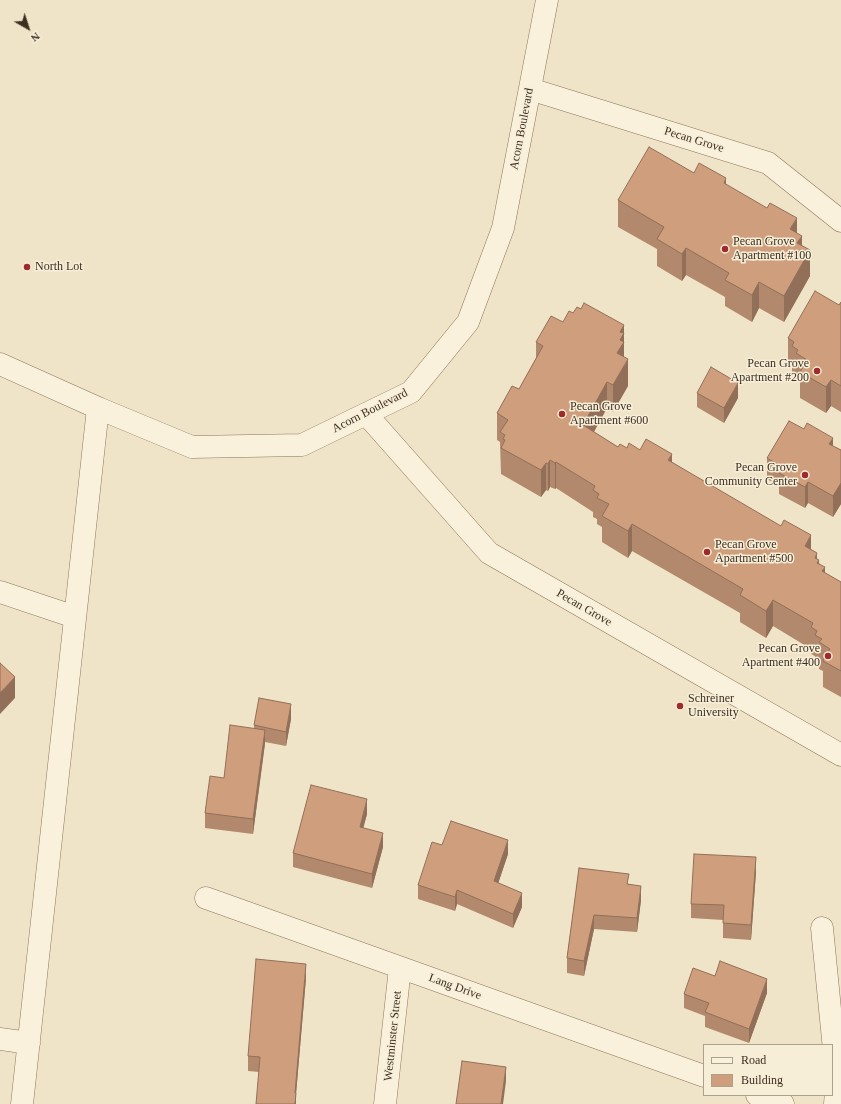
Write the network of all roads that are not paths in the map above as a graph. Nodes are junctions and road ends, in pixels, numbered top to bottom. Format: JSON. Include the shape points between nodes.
{"nodes":[{"id":1,"x":547,"y":0,"type":"edge"},
{"id":2,"x":530,"y":89,"type":"junction"},
{"id":3,"x":841,"y":222,"type":"edge"},
{"id":4,"x":0,"y":364,"type":"edge"},
{"id":5,"x":98,"y":408,"type":"junction"},
{"id":6,"x":366,"y":414,"type":"junction"},
{"id":7,"x":0,"y":592,"type":"edge"},
{"id":8,"x":75,"y":617,"type":"junction"},
{"id":9,"x":841,"y":755,"type":"edge"},
{"id":10,"x":206,"y":898,"type":"dead end"},
{"id":11,"x":822,"y":928,"type":"dead end"},
{"id":12,"x":400,"y":968,"type":"junction"},
{"id":13,"x":0,"y":1039,"type":"edge"},
{"id":14,"x":29,"y":1043,"type":"junction"},
{"id":15,"x":703,"y":1076,"type":"edge"},
{"id":16,"x":760,"y":1096,"type":"edge"},
{"id":17,"x":22,"y":1104,"type":"edge"},
{"id":18,"x":385,"y":1104,"type":"edge"},
{"id":19,"x":783,"y":1104,"type":"edge"},
{"id":20,"x":835,"y":1104,"type":"edge"}],
"edges":[{"from":1,"to":2,"type":"street","name":"Acorn Boulevard"},
{"from":2,"to":3,"type":"street","name":"Pecan Grove","via":[[768,163]]},
{"from":2,"to":6,"type":"street","name":"Acorn Boulevard","via":[[503,228],[468,322],[411,392]]},
{"from":4,"to":5,"type":"street","name":"Acorn Boulevard"},
{"from":5,"to":6,"type":"street","name":"Acorn Boulevard","via":[[192,447],[302,445]]},
{"from":5,"to":8,"type":"street"},
{"from":6,"to":9,"type":"street","name":"Pecan Grove","via":[[489,553]]},
{"from":7,"to":8,"type":"street"},
{"from":8,"to":14,"type":"street"},
{"from":10,"to":12,"type":"street","name":"Lang Drive"},
{"from":11,"to":20,"type":"street","via":[[837,1080]]},
{"from":12,"to":15,"type":"street","name":"Lang Drive"},
{"from":12,"to":18,"type":"street","name":"Westminster Street"},
{"from":13,"to":14,"type":"street"},
{"from":14,"to":17,"type":"street"},
{"from":16,"to":19,"type":"street"}]}
